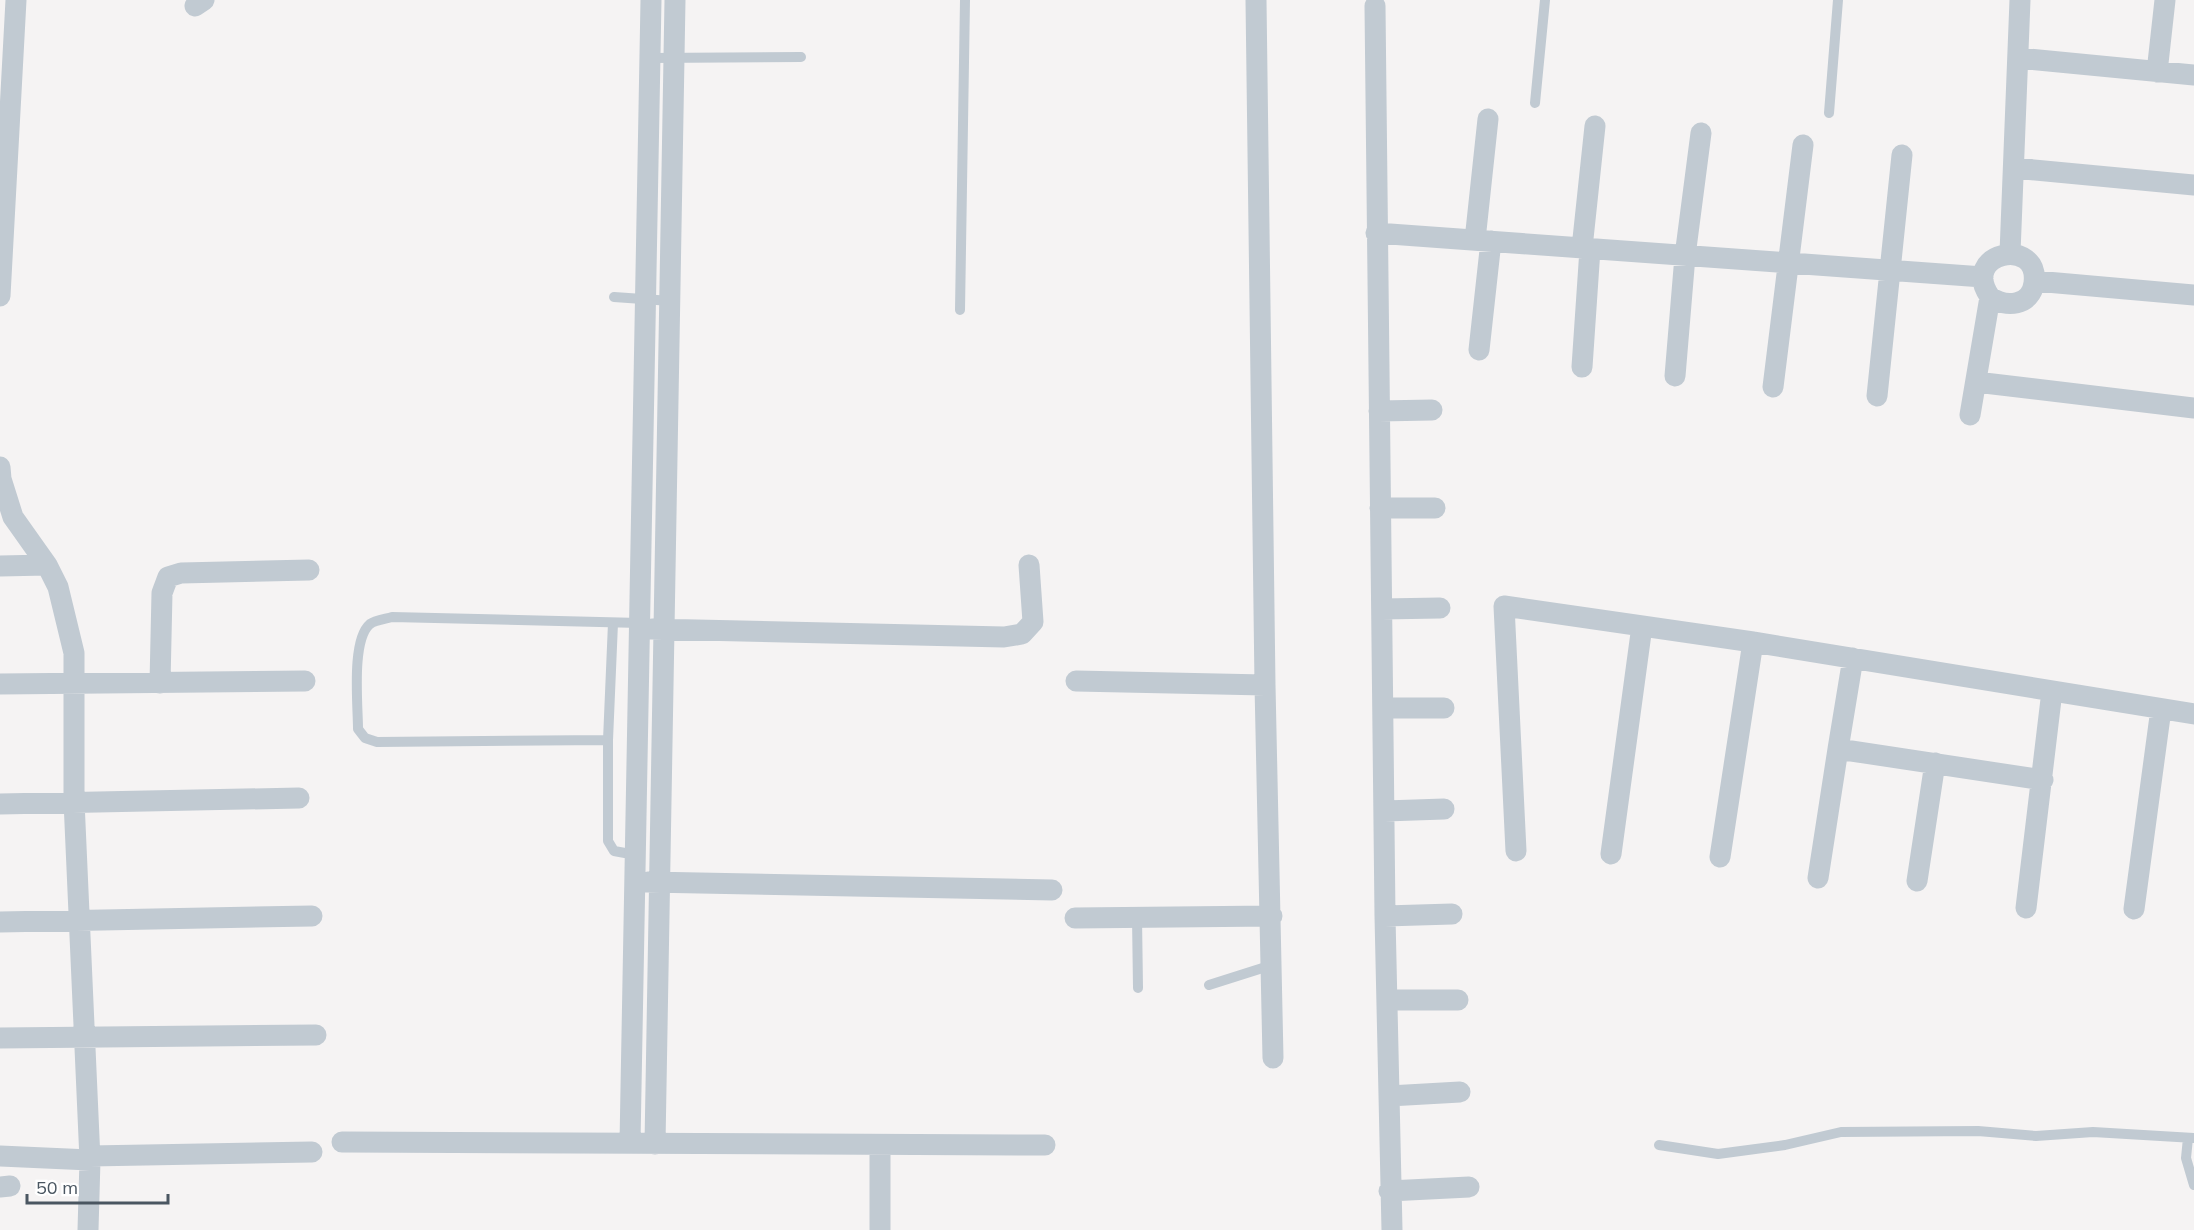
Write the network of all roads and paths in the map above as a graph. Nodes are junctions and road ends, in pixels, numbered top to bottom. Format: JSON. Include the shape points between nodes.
{"nodes":[{"id":1,"x":16,"y":0,"type":"edge"},
{"id":2,"x":651,"y":0,"type":"edge"},
{"id":3,"x":675,"y":0,"type":"edge"},
{"id":4,"x":965,"y":0,"type":"edge"},
{"id":5,"x":1256,"y":0,"type":"edge"},
{"id":6,"x":1545,"y":0,"type":"edge"},
{"id":7,"x":1838,"y":0,"type":"edge"},
{"id":8,"x":2020,"y":0,"type":"edge"},
{"id":9,"x":2164,"y":0,"type":"edge"},
{"id":10,"x":1376,"y":6,"type":"dead end"},
{"id":11,"x":8,"y":33,"type":"edge"},
{"id":12,"x":674,"y":57,"type":"junction"},
{"id":13,"x":801,"y":57,"type":"dead end"},
{"id":14,"x":650,"y":58,"type":"junction"},
{"id":15,"x":2018,"y":58,"type":"junction"},
{"id":16,"x":2157,"y":72,"type":"junction"},
{"id":17,"x":2194,"y":75,"type":"edge"},
{"id":18,"x":1535,"y":104,"type":"dead end"},
{"id":19,"x":1829,"y":113,"type":"dead end"},
{"id":20,"x":1488,"y":119,"type":"dead end"},
{"id":21,"x":1595,"y":126,"type":"dead end"},
{"id":22,"x":5,"y":127,"type":"edge"},
{"id":23,"x":1701,"y":133,"type":"dead end"},
{"id":24,"x":1803,"y":145,"type":"dead end"},
{"id":25,"x":1902,"y":155,"type":"dead end"},
{"id":26,"x":2014,"y":168,"type":"junction"},
{"id":27,"x":2194,"y":185,"type":"edge"},
{"id":28,"x":647,"y":230,"type":"junction"},
{"id":29,"x":671,"y":231,"type":"junction"},
{"id":30,"x":1376,"y":233,"type":"junction"},
{"id":31,"x":1483,"y":241,"type":"junction"},
{"id":32,"x":1586,"y":248,"type":"junction"},
{"id":33,"x":2010,"y":254,"type":"junction"},
{"id":34,"x":1685,"y":256,"type":"junction"},
{"id":35,"x":1788,"y":263,"type":"junction"},
{"id":36,"x":1890,"y":270,"type":"junction"},
{"id":37,"x":1983,"y":277,"type":"junction"},
{"id":38,"x":2035,"y":281,"type":"junction"},
{"id":39,"x":2194,"y":295,"type":"edge"},
{"id":40,"x":0,"y":296,"type":"edge"},
{"id":41,"x":614,"y":297,"type":"dead end"},
{"id":42,"x":1990,"y":297,"type":"junction"},
{"id":43,"x":646,"y":299,"type":"junction"},
{"id":44,"x":671,"y":301,"type":"junction"},
{"id":45,"x":960,"y":310,"type":"dead end"},
{"id":46,"x":1479,"y":350,"type":"dead end"},
{"id":47,"x":1582,"y":367,"type":"dead end"},
{"id":48,"x":1675,"y":376,"type":"dead end"},
{"id":49,"x":1976,"y":382,"type":"junction"},
{"id":50,"x":1773,"y":387,"type":"dead end"},
{"id":51,"x":1877,"y":396,"type":"dead end"},
{"id":52,"x":2194,"y":408,"type":"edge"},
{"id":53,"x":1432,"y":410,"type":"dead end"},
{"id":54,"x":1379,"y":411,"type":"junction"},
{"id":55,"x":1970,"y":415,"type":"dead end"},
{"id":56,"x":644,"y":424,"type":"junction"},
{"id":57,"x":668,"y":424,"type":"junction"},
{"id":58,"x":0,"y":467,"type":"edge"},
{"id":59,"x":1380,"y":508,"type":"junction"},
{"id":60,"x":1436,"y":508,"type":"dead end"},
{"id":61,"x":46,"y":565,"type":"junction"},
{"id":62,"x":1029,"y":565,"type":"dead end"},
{"id":63,"x":0,"y":566,"type":"edge"},
{"id":64,"x":309,"y":570,"type":"dead end"},
{"id":65,"x":1440,"y":608,"type":"dead end"},
{"id":66,"x":1382,"y":609,"type":"junction"},
{"id":67,"x":613,"y":623,"type":"junction"},
{"id":68,"x":640,"y":626,"type":"junction"},
{"id":69,"x":1642,"y":626,"type":"junction"},
{"id":70,"x":665,"y":630,"type":"junction"},
{"id":71,"x":1754,"y":642,"type":"junction"},
{"id":72,"x":1853,"y":658,"type":"junction"},
{"id":73,"x":305,"y":681,"type":"dead end"},
{"id":74,"x":1076,"y":681,"type":"dead end"},
{"id":75,"x":74,"y":682,"type":"junction"},
{"id":76,"x":160,"y":682,"type":"junction"},
{"id":77,"x":0,"y":684,"type":"edge"},
{"id":78,"x":1265,"y":685,"type":"junction"},
{"id":79,"x":2052,"y":691,"type":"junction"},
{"id":80,"x":1383,"y":708,"type":"junction"},
{"id":81,"x":1444,"y":708,"type":"dead end"},
{"id":82,"x":2161,"y":708,"type":"junction"},
{"id":83,"x":2194,"y":714,"type":"edge"},
{"id":84,"x":608,"y":740,"type":"junction"},
{"id":85,"x":1838,"y":749,"type":"junction"},
{"id":86,"x":1935,"y":764,"type":"junction"},
{"id":87,"x":2043,"y":780,"type":"junction"},
{"id":88,"x":299,"y":798,"type":"dead end"},
{"id":89,"x":74,"y":801,"type":"junction"},
{"id":90,"x":0,"y":804,"type":"edge"},
{"id":91,"x":1444,"y":809,"type":"dead end"},
{"id":92,"x":1384,"y":810,"type":"junction"},
{"id":93,"x":1516,"y":851,"type":"dead end"},
{"id":94,"x":1611,"y":854,"type":"dead end"},
{"id":95,"x":636,"y":855,"type":"junction"},
{"id":96,"x":1720,"y":857,"type":"dead end"},
{"id":97,"x":1818,"y":878,"type":"dead end"},
{"id":98,"x":635,"y":881,"type":"junction"},
{"id":99,"x":1917,"y":881,"type":"dead end"},
{"id":100,"x":660,"y":882,"type":"junction"},
{"id":101,"x":1052,"y":890,"type":"dead end"},
{"id":102,"x":2026,"y":908,"type":"dead end"},
{"id":103,"x":2134,"y":909,"type":"dead end"},
{"id":104,"x":1452,"y":914,"type":"dead end"},
{"id":105,"x":312,"y":916,"type":"dead end"},
{"id":106,"x":1272,"y":916,"type":"junction"},
{"id":107,"x":1385,"y":916,"type":"junction"},
{"id":108,"x":1137,"y":917,"type":"junction"},
{"id":109,"x":1075,"y":918,"type":"dead end"},
{"id":110,"x":80,"y":920,"type":"junction"},
{"id":111,"x":0,"y":922,"type":"edge"},
{"id":112,"x":1272,"y":965,"type":"junction"},
{"id":113,"x":1209,"y":985,"type":"dead end"},
{"id":114,"x":1138,"y":988,"type":"dead end"},
{"id":115,"x":1387,"y":1000,"type":"junction"},
{"id":116,"x":1458,"y":1000,"type":"dead end"},
{"id":117,"x":316,"y":1035,"type":"dead end"},
{"id":118,"x":0,"y":1038,"type":"edge"},
{"id":119,"x":83,"y":1038,"type":"junction"},
{"id":120,"x":1273,"y":1058,"type":"dead end"},
{"id":121,"x":1460,"y":1092,"type":"dead end"},
{"id":122,"x":1389,"y":1095,"type":"junction"},
{"id":123,"x":2191,"y":1138,"type":"edge"},
{"id":124,"x":342,"y":1142,"type":"dead end"},
{"id":125,"x":630,"y":1143,"type":"junction"},
{"id":126,"x":655,"y":1144,"type":"junction"},
{"id":127,"x":1045,"y":1145,"type":"dead end"},
{"id":128,"x":1659,"y":1145,"type":"dead end"},
{"id":129,"x":880,"y":1146,"type":"junction"},
{"id":130,"x":312,"y":1152,"type":"dead end"},
{"id":131,"x":0,"y":1156,"type":"edge"},
{"id":132,"x":90,"y":1158,"type":"junction"},
{"id":133,"x":2194,"y":1185,"type":"edge"},
{"id":134,"x":1469,"y":1187,"type":"dead end"},
{"id":135,"x":1389,"y":1191,"type":"junction"},
{"id":136,"x":88,"y":1230,"type":"edge"},
{"id":137,"x":880,"y":1230,"type":"edge"},
{"id":138,"x":1392,"y":1230,"type":"edge"}],
"edges":[{"from":1,"to":11,"type":"street"},
{"from":2,"to":14,"type":"street"},
{"from":3,"to":12,"type":"street"},
{"from":4,"to":45,"type":"lane"},
{"from":5,"to":78,"type":"street"},
{"from":6,"to":18,"type":"lane"},
{"from":7,"to":19,"type":"lane"},
{"from":8,"to":15,"type":"street"},
{"from":9,"to":16,"type":"street"},
{"from":10,"to":30,"type":"street"},
{"from":11,"to":22,"type":"street"},
{"from":12,"to":13,"type":"lane"},
{"from":12,"to":14,"type":"lane"},
{"from":12,"to":29,"type":"street"},
{"from":14,"to":28,"type":"street"},
{"from":15,"to":16,"type":"street"},
{"from":15,"to":26,"type":"street"},
{"from":16,"to":17,"type":"street"},
{"from":20,"to":31,"type":"street"},
{"from":21,"to":32,"type":"street"},
{"from":22,"to":40,"type":"street"},
{"from":23,"to":34,"type":"street"},
{"from":24,"to":35,"type":"street"},
{"from":25,"to":36,"type":"street"},
{"from":26,"to":27,"type":"street"},
{"from":26,"to":33,"type":"street"},
{"from":28,"to":29,"type":"street"},
{"from":28,"to":43,"type":"street"},
{"from":29,"to":44,"type":"street"},
{"from":30,"to":31,"type":"street"},
{"from":30,"to":54,"type":"street"},
{"from":31,"to":32,"type":"street"},
{"from":31,"to":46,"type":"street"},
{"from":32,"to":34,"type":"street"},
{"from":32,"to":47,"type":"street"},
{"from":33,"to":37,"type":"street","via":[[1994,258]]},
{"from":33,"to":38,"type":"street","via":[[2031,265]]},
{"from":34,"to":35,"type":"street"},
{"from":34,"to":48,"type":"street"},
{"from":35,"to":36,"type":"street"},
{"from":35,"to":50,"type":"street"},
{"from":36,"to":37,"type":"street"},
{"from":36,"to":51,"type":"street"},
{"from":37,"to":42,"type":"street"},
{"from":38,"to":39,"type":"street"},
{"from":38,"to":42,"type":"street","via":[[2028,295],[2015,304],[2006,305]]},
{"from":41,"to":43,"type":"lane"},
{"from":42,"to":49,"type":"street"},
{"from":43,"to":44,"type":"lane"},
{"from":43,"to":56,"type":"street"},
{"from":44,"to":57,"type":"street"},
{"from":49,"to":52,"type":"street"},
{"from":49,"to":55,"type":"street"},
{"from":53,"to":54,"type":"street"},
{"from":54,"to":59,"type":"street"},
{"from":56,"to":57,"type":"street"},
{"from":56,"to":68,"type":"street"},
{"from":57,"to":70,"type":"street"},
{"from":58,"to":61,"type":"street","via":[[13,517]]},
{"from":59,"to":60,"type":"street"},
{"from":59,"to":66,"type":"street"},
{"from":61,"to":63,"type":"street"},
{"from":61,"to":75,"type":"street","via":[[58,587],[70,631]]},
{"from":62,"to":70,"type":"street","via":[[1033,622],[1022,634],[1004,637]]},
{"from":64,"to":76,"type":"street","via":[[181,573],[168,577],[162,593]]},
{"from":65,"to":66,"type":"street"},
{"from":66,"to":80,"type":"street"},
{"from":67,"to":68,"type":"lane"},
{"from":67,"to":84,"type":"lane"},
{"from":67,"to":84,"type":"lane","via":[[392,617],[371,622],[358,645],[358,729],[365,738],[377,742]]},
{"from":68,"to":70,"type":"street"},
{"from":68,"to":95,"type":"street"},
{"from":69,"to":71,"type":"street"},
{"from":69,"to":93,"type":"street","via":[[1504,606]]},
{"from":69,"to":94,"type":"street"},
{"from":70,"to":100,"type":"street"},
{"from":71,"to":72,"type":"street"},
{"from":71,"to":96,"type":"street"},
{"from":72,"to":79,"type":"street"},
{"from":72,"to":85,"type":"street"},
{"from":73,"to":76,"type":"street"},
{"from":74,"to":78,"type":"street"},
{"from":75,"to":76,"type":"street"},
{"from":75,"to":77,"type":"street"},
{"from":75,"to":89,"type":"street"},
{"from":78,"to":106,"type":"street"},
{"from":79,"to":82,"type":"street"},
{"from":79,"to":87,"type":"street"},
{"from":80,"to":81,"type":"street"},
{"from":80,"to":92,"type":"street"},
{"from":82,"to":83,"type":"street"},
{"from":82,"to":103,"type":"street"},
{"from":84,"to":95,"type":"lane","via":[[608,841],[614,851]]},
{"from":85,"to":86,"type":"street"},
{"from":85,"to":97,"type":"street"},
{"from":86,"to":87,"type":"street"},
{"from":86,"to":99,"type":"street"},
{"from":87,"to":102,"type":"street"},
{"from":88,"to":89,"type":"street"},
{"from":89,"to":90,"type":"street"},
{"from":89,"to":110,"type":"street"},
{"from":91,"to":92,"type":"street"},
{"from":92,"to":107,"type":"street"},
{"from":95,"to":98,"type":"street"},
{"from":98,"to":100,"type":"street"},
{"from":98,"to":125,"type":"street"},
{"from":100,"to":101,"type":"street"},
{"from":100,"to":126,"type":"street"},
{"from":104,"to":107,"type":"street"},
{"from":105,"to":110,"type":"street"},
{"from":106,"to":108,"type":"street"},
{"from":106,"to":112,"type":"street"},
{"from":107,"to":115,"type":"street"},
{"from":108,"to":109,"type":"street"},
{"from":108,"to":114,"type":"lane"},
{"from":110,"to":111,"type":"street"},
{"from":110,"to":119,"type":"street"},
{"from":112,"to":113,"type":"lane"},
{"from":112,"to":120,"type":"street"},
{"from":115,"to":116,"type":"street"},
{"from":115,"to":122,"type":"street"},
{"from":117,"to":119,"type":"street"},
{"from":118,"to":119,"type":"street"},
{"from":119,"to":132,"type":"street"},
{"from":121,"to":122,"type":"street"},
{"from":122,"to":135,"type":"street"},
{"from":123,"to":128,"type":"lane","via":[[2093,1132],[2036,1136],[1978,1131],[1841,1132],[1718,1154]]},
{"from":123,"to":133,"type":"lane","via":[[2186,1158]]},
{"from":124,"to":125,"type":"street"},
{"from":125,"to":126,"type":"street"},
{"from":126,"to":129,"type":"street"},
{"from":127,"to":129,"type":"street"},
{"from":129,"to":137,"type":"street"},
{"from":130,"to":132,"type":"street"},
{"from":131,"to":132,"type":"street"},
{"from":132,"to":136,"type":"street"},
{"from":134,"to":135,"type":"street"},
{"from":135,"to":138,"type":"street"}]}
